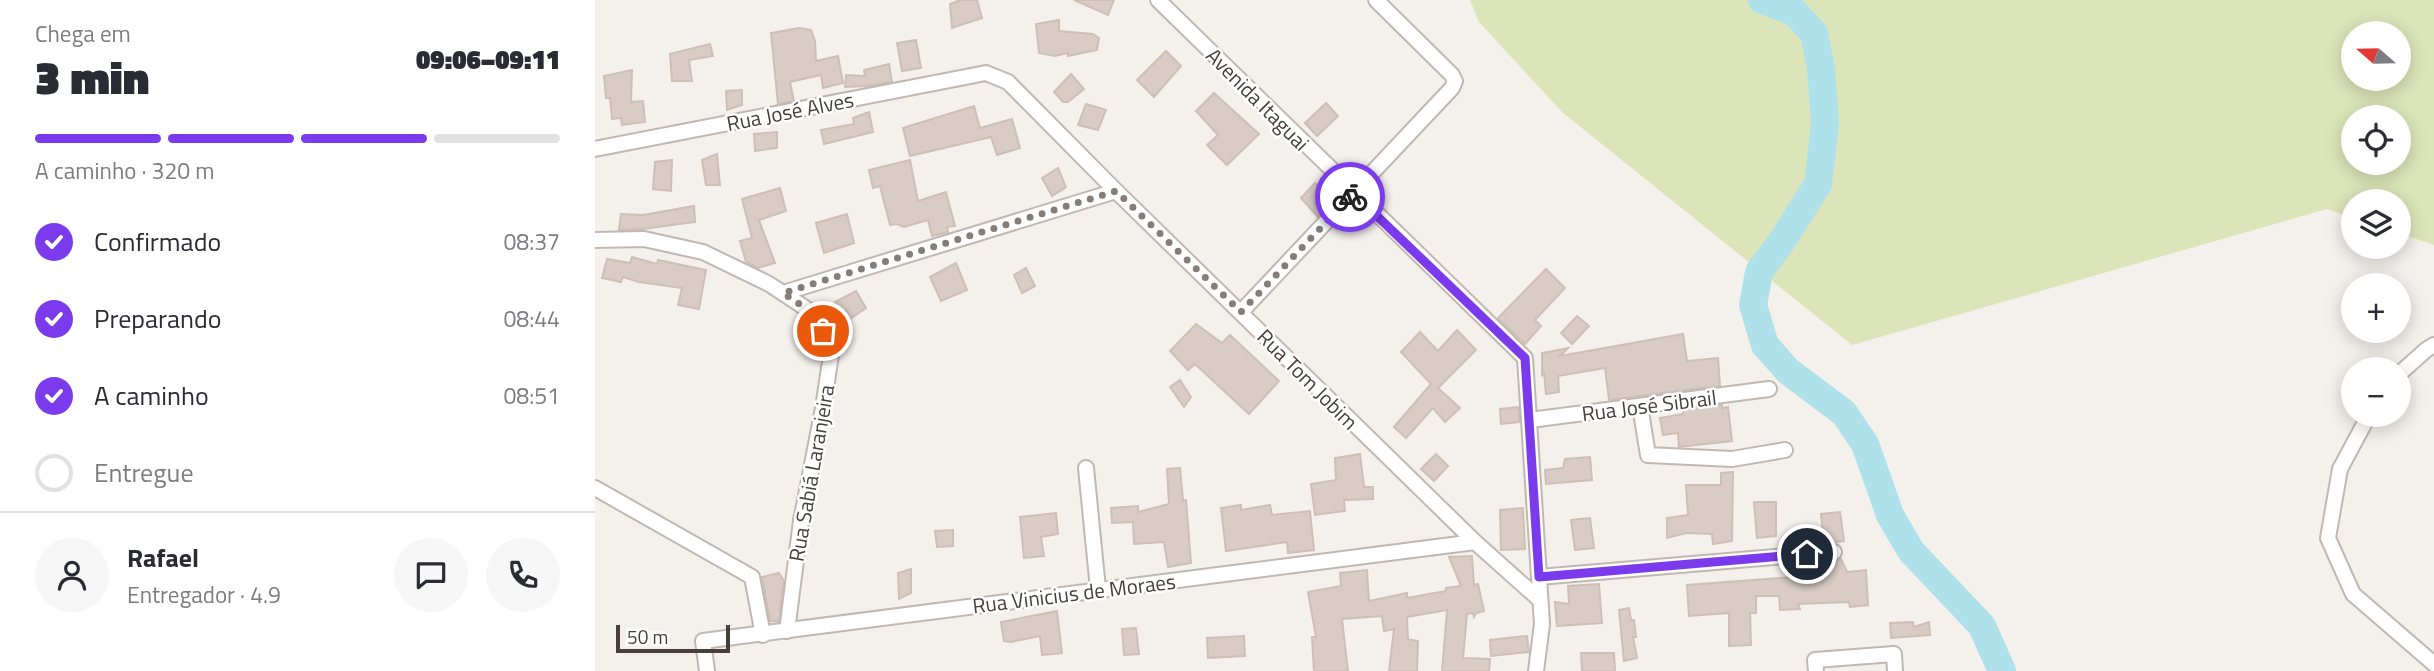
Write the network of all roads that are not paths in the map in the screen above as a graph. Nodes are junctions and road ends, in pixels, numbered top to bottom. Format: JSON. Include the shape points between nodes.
{"nodes":[{"id":1,"x":1158,"y":0,"type":"edge"},
{"id":2,"x":1376,"y":0,"type":"edge"},
{"id":3,"x":986,"y":73,"type":"joint"},
{"id":4,"x":595,"y":149,"type":"edge"},
{"id":5,"x":1116,"y":191,"type":"junction"},
{"id":6,"x":1353,"y":193,"type":"junction"},
{"id":7,"x":595,"y":240,"type":"edge"},
{"id":8,"x":783,"y":293,"type":"junction"},
{"id":9,"x":1241,"y":312,"type":"junction"},
{"id":10,"x":2434,"y":345,"type":"edge"},
{"id":11,"x":2411,"y":363,"type":"edge"},
{"id":12,"x":1769,"y":390,"type":"dead end"},
{"id":13,"x":1640,"y":406,"type":"junction"},
{"id":14,"x":1529,"y":420,"type":"junction"},
{"id":15,"x":2363,"y":427,"type":"edge"},
{"id":16,"x":1785,"y":450,"type":"dead end"},
{"id":17,"x":1086,"y":468,"type":"dead end"},
{"id":18,"x":595,"y":488,"type":"edge"},
{"id":19,"x":1475,"y":542,"type":"junction"},
{"id":20,"x":1833,"y":552,"type":"dead end"},
{"id":21,"x":1539,"y":577,"type":"junction"},
{"id":22,"x":1098,"y":589,"type":"junction"},
{"id":23,"x":1540,"y":600,"type":"junction"},
{"id":24,"x":787,"y":631,"type":"junction"},
{"id":25,"x":763,"y":635,"type":"junction"},
{"id":26,"x":2434,"y":664,"type":"edge"},
{"id":27,"x":707,"y":671,"type":"edge"},
{"id":28,"x":1536,"y":671,"type":"edge"},
{"id":29,"x":1816,"y":671,"type":"edge"},
{"id":30,"x":1895,"y":671,"type":"edge"}],
"edges":[{"from":1,"to":6,"type":"street","name":"Avenida Itaguai"},
{"from":2,"to":6,"type":"street","via":[[1455,81]]},
{"from":3,"to":4,"type":"street","name":"Rua José Alves"},
{"from":3,"to":5,"type":"street","name":"Rua Tom Jobim","via":[[1008,82]]},
{"from":5,"to":8,"type":"street"},
{"from":5,"to":9,"type":"street","name":"Rua Tom Jobim"},
{"from":6,"to":9,"type":"street"},
{"from":6,"to":14,"type":"street","name":"Avenida Itaguai","via":[[1525,358]]},
{"from":7,"to":8,"type":"street","name":"Rua Sabiá Laranjeira","via":[[644,239],[703,252]]},
{"from":8,"to":24,"type":"street","name":"Rua Sabiá Laranjeira","via":[[813,313],[832,348]]},
{"from":9,"to":19,"type":"street","name":"Rua Tom Jobim"},
{"from":10,"to":11,"type":"street"},
{"from":12,"to":13,"type":"street","name":"Rua José Sibrail"},
{"from":13,"to":14,"type":"street","name":"Rua José Sibrail"},
{"from":13,"to":16,"type":"street","via":[[1647,455],[1732,459]]},
{"from":14,"to":21,"type":"street","name":"Avenida Itaguai"},
{"from":15,"to":26,"type":"street","via":[[2340,469],[2328,538],[2353,594]]},
{"from":17,"to":22,"type":"street"},
{"from":18,"to":25,"type":"street","via":[[752,577]]},
{"from":19,"to":22,"type":"street","name":"Rua Vinicius de Moraes"},
{"from":19,"to":23,"type":"street","name":"Rua Tom Jobim"},
{"from":20,"to":21,"type":"street"},
{"from":21,"to":23,"type":"street","name":"Avenida Itaguai"},
{"from":22,"to":24,"type":"street","name":"Rua Vinicius de Moraes"},
{"from":23,"to":28,"type":"street","name":"Avenida Itaguai"},
{"from":24,"to":25,"type":"street","name":"Rua Vinicius de Moraes"},
{"from":25,"to":27,"type":"street","name":"Rua Vinicius de Moraes","via":[[703,641]]},
{"from":29,"to":30,"type":"street","via":[[1815,660],[1893,654]]}]}
